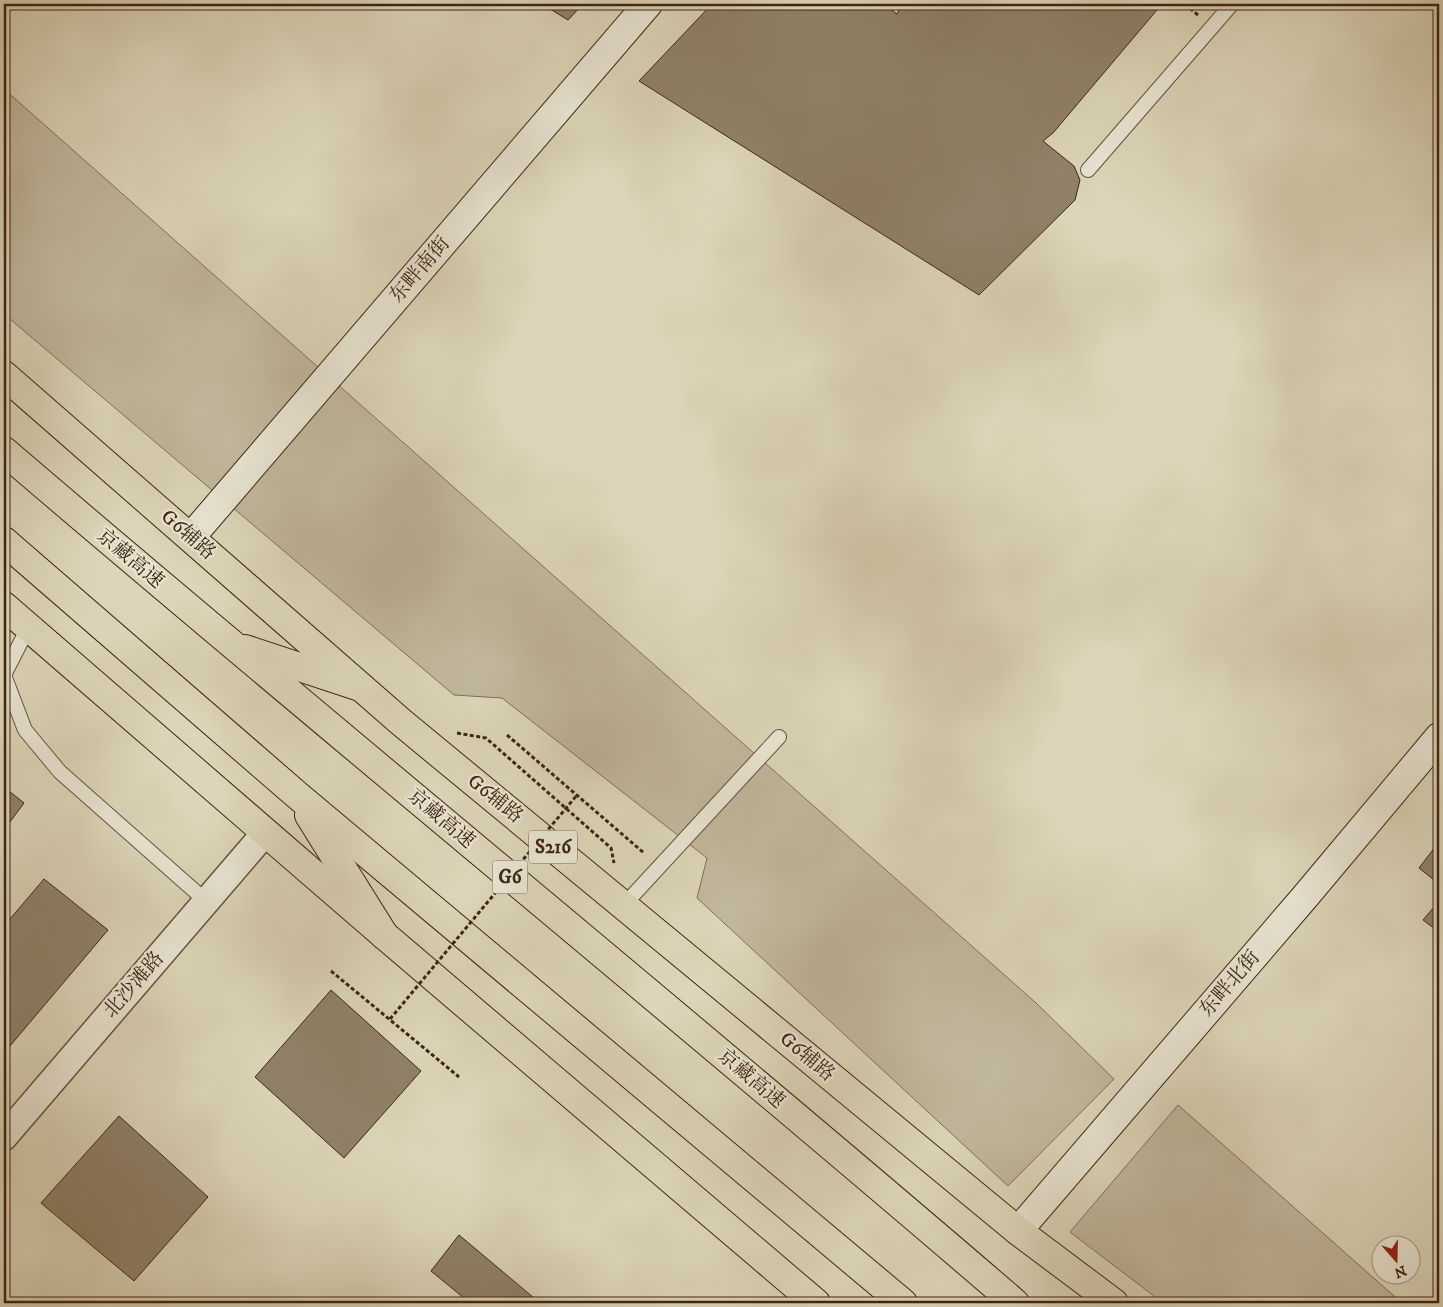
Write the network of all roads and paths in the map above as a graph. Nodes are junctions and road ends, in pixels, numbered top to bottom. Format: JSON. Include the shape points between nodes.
{"nodes":[{"id":1,"x":648,"y":4,"type":"edge"},
{"id":2,"x":1185,"y":4,"type":"edge"},
{"id":3,"x":1232,"y":4,"type":"edge"},
{"id":4,"x":1199,"y":15,"type":"dead end"},
{"id":5,"x":1088,"y":170,"type":"dead end"},
{"id":6,"x":4,"y":375,"type":"edge"},
{"id":7,"x":8,"y":453,"type":"edge"},
{"id":8,"x":191,"y":537,"type":"junction"},
{"id":9,"x":4,"y":541,"type":"edge"},
{"id":10,"x":4,"y":606,"type":"edge"},
{"id":11,"x":28,"y":628,"type":"junction"},
{"id":12,"x":231,"y":644,"type":"junction"},
{"id":13,"x":360,"y":687,"type":"junction"},
{"id":14,"x":448,"y":731,"type":"dead end"},
{"id":15,"x":507,"y":735,"type":"dead end"},
{"id":16,"x":1439,"y":736,"type":"edge"},
{"id":17,"x":779,"y":737,"type":"dead end"},
{"id":18,"x":297,"y":795,"type":"junction"},
{"id":19,"x":577,"y":795,"type":"junction"},
{"id":20,"x":265,"y":833,"type":"junction"},
{"id":21,"x":644,"y":853,"type":"dead end"},
{"id":22,"x":206,"y":901,"type":"junction"},
{"id":23,"x":624,"y":905,"type":"junction"},
{"id":24,"x":384,"y":935,"type":"junction"},
{"id":25,"x":331,"y":971,"type":"dead end"},
{"id":26,"x":390,"y":1019,"type":"junction"},
{"id":27,"x":459,"y":1077,"type":"dead end"},
{"id":28,"x":4,"y":1137,"type":"edge"},
{"id":29,"x":1018,"y":1230,"type":"junction"},
{"id":30,"x":816,"y":1303,"type":"edge"},
{"id":31,"x":903,"y":1303,"type":"edge"},
{"id":32,"x":1015,"y":1303,"type":"edge"},
{"id":33,"x":1114,"y":1303,"type":"edge"}],
"edges":[{"from":1,"to":8,"type":"street","name":"东畔南街"},
{"from":2,"to":4,"type":"path"},
{"from":3,"to":5,"type":"lane"},
{"from":6,"to":8,"type":"main road","name":"G6辅路","number":"S216"},
{"from":7,"to":12,"type":"main road","name":"京藏高速","number":"G6"},
{"from":8,"to":13,"type":"main road","name":"G6辅路","number":"S216"},
{"from":9,"to":18,"type":"main road"},
{"from":10,"to":11,"type":"main road"},
{"from":11,"to":20,"type":"main road"},
{"from":11,"to":22,"type":"lane","via":[[4,675],[25,730],[60,772]]},
{"from":12,"to":13,"type":"main road"},
{"from":12,"to":32,"type":"main road","name":"京藏高速","number":"G6"},
{"from":13,"to":23,"type":"main road","name":"G6辅路","number":"S216"},
{"from":14,"to":23,"type":"path","via":[[486,738],[611,848]]},
{"from":15,"to":19,"type":"path"},
{"from":16,"to":29,"type":"street","name":"东畔北街"},
{"from":17,"to":23,"type":"lane"},
{"from":18,"to":24,"type":"main road"},
{"from":18,"to":31,"type":"main road"},
{"from":19,"to":21,"type":"path"},
{"from":19,"to":26,"type":"path","bridge":true},
{"from":20,"to":22,"type":"street","name":"北沙滩路"},
{"from":20,"to":24,"type":"main road"},
{"from":22,"to":28,"type":"street","name":"北沙滩路"},
{"from":23,"to":29,"type":"main road","name":"G6辅路","number":"S216"},
{"from":24,"to":30,"type":"main road"},
{"from":25,"to":26,"type":"path"},
{"from":26,"to":27,"type":"path"},
{"from":29,"to":33,"type":"main road","name":"G6辅路","number":"S216"}]}
